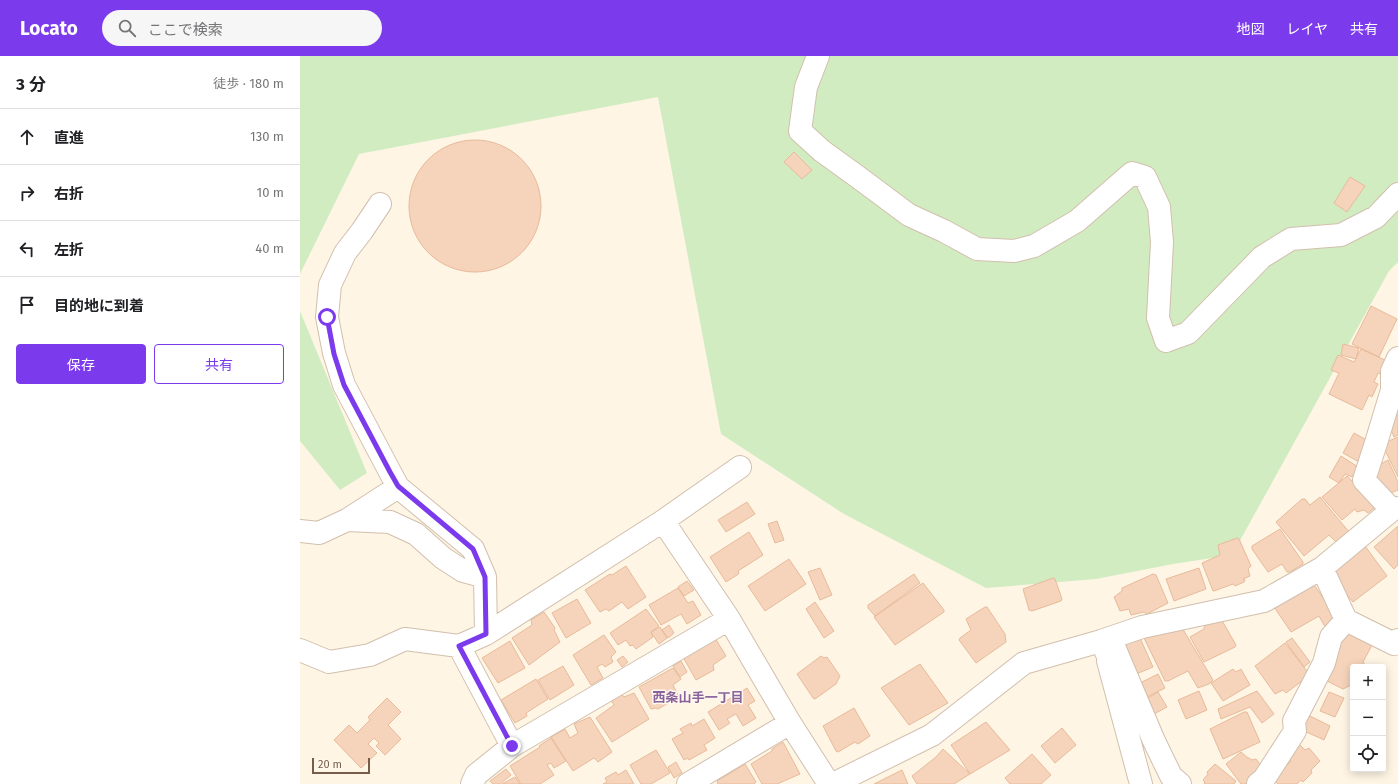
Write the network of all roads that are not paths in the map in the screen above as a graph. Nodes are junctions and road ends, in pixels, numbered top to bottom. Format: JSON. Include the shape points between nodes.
{"nodes":[{"id":1,"x":818,"y":56,"type":"edge"},
{"id":2,"x":1398,"y":194,"type":"edge"},
{"id":3,"x":380,"y":204,"type":"dead end"},
{"id":4,"x":1398,"y":358,"type":"edge"},
{"id":5,"x":740,"y":467,"type":"dead end"},
{"id":6,"x":398,"y":486,"type":"junction"},
{"id":7,"x":1395,"y":509,"type":"edge"},
{"id":8,"x":347,"y":520,"type":"junction"},
{"id":9,"x":663,"y":521,"type":"junction"},
{"id":10,"x":300,"y":531,"type":"edge"},
{"id":11,"x":1322,"y":568,"type":"junction"},
{"id":12,"x":485,"y":577,"type":"junction"},
{"id":13,"x":729,"y":619,"type":"junction"},
{"id":14,"x":1346,"y":620,"type":"junction"},
{"id":15,"x":486,"y":634,"type":"junction"},
{"id":16,"x":1398,"y":640,"type":"edge"},
{"id":17,"x":459,"y":646,"type":"junction"},
{"id":18,"x":1103,"y":646,"type":"junction"},
{"id":19,"x":300,"y":650,"type":"edge"},
{"id":20,"x":790,"y":723,"type":"junction"},
{"id":21,"x":512,"y":746,"type":"junction"},
{"id":22,"x":472,"y":784,"type":"edge"},
{"id":23,"x":688,"y":784,"type":"edge"},
{"id":24,"x":829,"y":784,"type":"edge"},
{"id":25,"x":833,"y":784,"type":"edge"},
{"id":26,"x":1142,"y":784,"type":"edge"},
{"id":27,"x":1180,"y":784,"type":"edge"},
{"id":28,"x":1258,"y":784,"type":"edge"}],
"edges":[{"from":1,"to":2,"type":"street","via":[[806,87],[800,131],[822,151],[908,215],[977,249],[1014,251],[1034,246],[1077,221],[1132,173],[1145,178],[1159,207],[1162,242],[1158,318],[1166,341],[1188,333],[1262,258],[1291,239],[1341,235],[1376,217]]},
{"from":3,"to":6,"type":"street","via":[[345,253],[330,285],[327,317],[334,354],[344,385]]},
{"from":4,"to":7,"type":"street","via":[[1392,371],[1392,390],[1364,480]]},
{"from":5,"to":9,"type":"street"},
{"from":6,"to":8,"type":"street"},
{"from":6,"to":12,"type":"street","via":[[473,549]]},
{"from":7,"to":11,"type":"street"},
{"from":8,"to":10,"type":"street","via":[[319,533]]},
{"from":8,"to":12,"type":"street","via":[[390,522],[416,534],[442,558],[463,571]]},
{"from":9,"to":13,"type":"street"},
{"from":9,"to":15,"type":"street"},
{"from":11,"to":14,"type":"street"},
{"from":11,"to":18,"type":"street","via":[[1264,601],[1142,627]]},
{"from":12,"to":15,"type":"street"},
{"from":13,"to":20,"type":"street"},
{"from":13,"to":21,"type":"street"},
{"from":14,"to":16,"type":"street","via":[[1394,644]]},
{"from":14,"to":28,"type":"street","via":[[1331,637],[1324,663],[1294,721],[1295,731],[1264,779]]},
{"from":15,"to":17,"type":"street"},
{"from":17,"to":19,"type":"street","via":[[405,638],[370,655],[329,662]]},
{"from":17,"to":21,"type":"street"},
{"from":18,"to":25,"type":"street","via":[[1024,663],[932,735]]},
{"from":18,"to":26,"type":"street"},
{"from":18,"to":27,"type":"street","via":[[1115,649],[1171,776]]},
{"from":20,"to":23,"type":"street"},
{"from":20,"to":24,"type":"street"},
{"from":21,"to":22,"type":"street","via":[[476,775]]}]}
